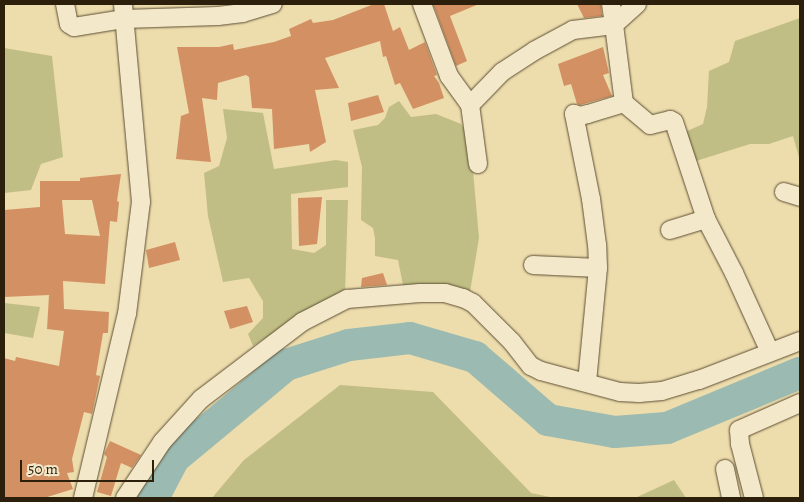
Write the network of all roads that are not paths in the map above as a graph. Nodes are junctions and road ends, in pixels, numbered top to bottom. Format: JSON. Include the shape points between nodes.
{"nodes":[{"id":1,"x":65,"y":4,"type":"edge"},
{"id":2,"x":273,"y":4,"type":"edge"},
{"id":3,"x":422,"y":4,"type":"edge"},
{"id":4,"x":637,"y":4,"type":"edge"},
{"id":5,"x":123,"y":11,"type":"edge"},
{"id":6,"x":613,"y":14,"type":"edge"},
{"id":7,"x":624,"y":104,"type":"junction"},
{"id":8,"x":470,"y":105,"type":"junction"},
{"id":9,"x":478,"y":164,"type":"dead end"},
{"id":10,"x":706,"y":220,"type":"junction"},
{"id":11,"x":670,"y":230,"type":"dead end"},
{"id":12,"x":533,"y":265,"type":"dead end"},
{"id":13,"x":598,"y":268,"type":"junction"},
{"id":14,"x":800,"y":340,"type":"edge"},
{"id":15,"x":770,"y":352,"type":"junction"},
{"id":16,"x":587,"y":382,"type":"junction"},
{"id":17,"x":800,"y":403,"type":"edge"},
{"id":18,"x":725,"y":469,"type":"dead end"},
{"id":19,"x":83,"y":498,"type":"edge"},
{"id":20,"x":125,"y":498,"type":"edge"},
{"id":21,"x":731,"y":498,"type":"edge"},
{"id":22,"x":754,"y":498,"type":"edge"}],
"edges":[{"from":1,"to":5,"type":"street","via":[[72,27]]},
{"from":2,"to":5,"type":"street","via":[[218,16]]},
{"from":3,"to":8,"type":"street","via":[[449,76]]},
{"from":4,"to":6,"type":"street"},
{"from":5,"to":19,"type":"street","via":[[141,202],[127,314]]},
{"from":6,"to":7,"type":"street"},
{"from":6,"to":8,"type":"street","via":[[573,30],[502,72]]},
{"from":7,"to":10,"type":"street","via":[[650,125],[674,122]]},
{"from":7,"to":13,"type":"street","via":[[580,116],[574,114],[591,199]]},
{"from":8,"to":9,"type":"street"},
{"from":10,"to":11,"type":"street"},
{"from":10,"to":15,"type":"street","via":[[734,272]]},
{"from":12,"to":13,"type":"street"},
{"from":13,"to":16,"type":"street"},
{"from":14,"to":15,"type":"street"},
{"from":15,"to":16,"type":"street","via":[[662,391],[620,392]]},
{"from":16,"to":20,"type":"street","via":[[557,376],[532,366],[473,303],[463,298],[444,293],[420,293],[347,299],[302,322],[201,399],[162,442]]},
{"from":17,"to":22,"type":"street","via":[[739,430]]},
{"from":18,"to":21,"type":"street"}]}
